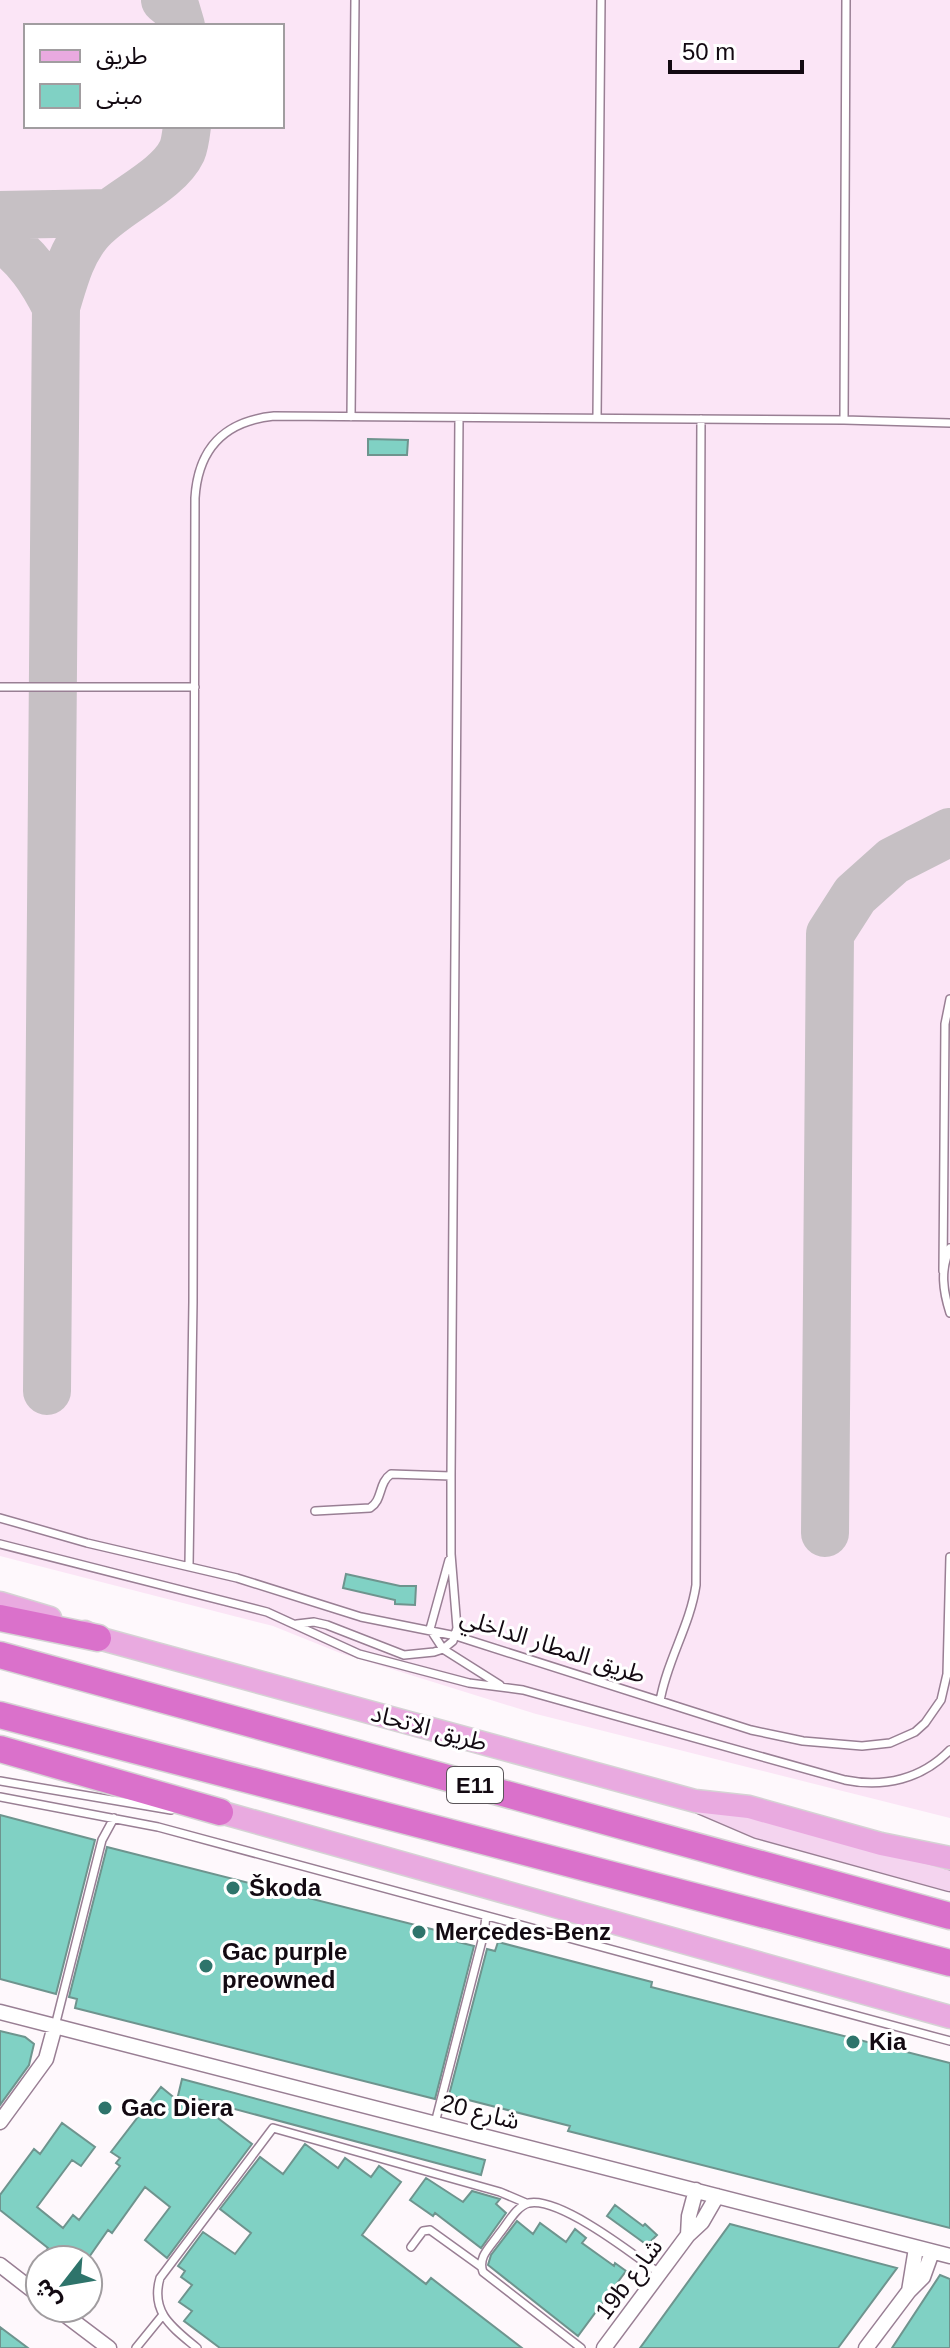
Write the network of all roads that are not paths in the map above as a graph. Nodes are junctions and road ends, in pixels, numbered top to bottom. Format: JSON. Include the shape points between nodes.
{"nodes":[{"id":1,"x":355,"y":0,"type":"edge"},
{"id":2,"x":601,"y":0,"type":"edge"},
{"id":3,"x":846,"y":0,"type":"edge"},
{"id":4,"x":351,"y":417,"type":"junction"},
{"id":5,"x":459,"y":418,"type":"junction"},
{"id":6,"x":597,"y":418,"type":"junction"},
{"id":7,"x":701,"y":419,"type":"junction"},
{"id":8,"x":844,"y":420,"type":"junction"},
{"id":9,"x":950,"y":423,"type":"edge"},
{"id":10,"x":0,"y":687,"type":"edge"},
{"id":11,"x":195,"y":687,"type":"junction"},
{"id":12,"x":950,"y":999,"type":"edge"},
{"id":13,"x":950,"y":1248,"type":"edge"},
{"id":14,"x":943,"y":1271,"type":"junction"},
{"id":15,"x":950,"y":1313,"type":"edge"},
{"id":16,"x":451,"y":1476,"type":"junction"},
{"id":17,"x":315,"y":1511,"type":"dead end"},
{"id":18,"x":0,"y":1518,"type":"edge"},
{"id":19,"x":0,"y":1544,"type":"edge"},
{"id":20,"x":451,"y":1554,"type":"junction"},
{"id":21,"x":950,"y":1557,"type":"edge"},
{"id":22,"x":189,"y":1565,"type":"junction"},
{"id":23,"x":950,"y":1589,"type":"edge"},
{"id":24,"x":0,"y":1603,"type":"edge"},
{"id":25,"x":0,"y":1618,"type":"edge"},
{"id":26,"x":297,"y":1624,"type":"junction"},
{"id":27,"x":430,"y":1629,"type":"junction"},
{"id":28,"x":456,"y":1636,"type":"junction"},
{"id":29,"x":98,"y":1638,"type":"junction"},
{"id":30,"x":443,"y":1649,"type":"junction"},
{"id":31,"x":0,"y":1655,"type":"edge"},
{"id":32,"x":501,"y":1685,"type":"junction"},
{"id":33,"x":660,"y":1701,"type":"junction"},
{"id":34,"x":0,"y":1715,"type":"edge"},
{"id":35,"x":0,"y":1749,"type":"edge"},
{"id":36,"x":950,"y":1750,"type":"edge"},
{"id":37,"x":0,"y":1781,"type":"edge"},
{"id":38,"x":0,"y":1797,"type":"edge"},
{"id":39,"x":695,"y":1801,"type":"junction"},
{"id":40,"x":174,"y":1810,"type":"dead end"},
{"id":41,"x":189,"y":1812,"type":"dead end"},
{"id":42,"x":220,"y":1812,"type":"junction"},
{"id":43,"x":114,"y":1818,"type":"junction"},
{"id":44,"x":950,"y":1858,"type":"edge"},
{"id":45,"x":950,"y":1881,"type":"edge"},
{"id":46,"x":486,"y":1916,"type":"junction"},
{"id":47,"x":950,"y":1916,"type":"edge"},
{"id":48,"x":950,"y":1963,"type":"edge"},
{"id":49,"x":0,"y":2012,"type":"edge"},
{"id":50,"x":950,"y":2017,"type":"edge"},
{"id":51,"x":55,"y":2026,"type":"junction"},
{"id":52,"x":950,"y":2041,"type":"edge"},
{"id":53,"x":0,"y":2122,"type":"edge"},
{"id":54,"x":435,"y":2123,"type":"junction"},
{"id":55,"x":696,"y":2190,"type":"junction"},
{"id":56,"x":717,"y":2196,"type":"junction"},
{"id":57,"x":526,"y":2203,"type":"junction"},
{"id":58,"x":688,"y":2235,"type":"junction"},
{"id":59,"x":411,"y":2247,"type":"dead end"},
{"id":60,"x":916,"y":2248,"type":"junction"},
{"id":61,"x":932,"y":2252,"type":"junction"},
{"id":62,"x":950,"y":2256,"type":"edge"},
{"id":63,"x":480,"y":2266,"type":"junction"},
{"id":64,"x":2,"y":2271,"type":"edge"},
{"id":65,"x":660,"y":2273,"type":"junction"},
{"id":66,"x":24,"y":2285,"type":"edge"},
{"id":67,"x":909,"y":2291,"type":"junction"},
{"id":68,"x":162,"y":2316,"type":"junction"},
{"id":69,"x":76,"y":2324,"type":"edge"},
{"id":70,"x":105,"y":2347,"type":"edge"},
{"id":71,"x":136,"y":2348,"type":"edge"},
{"id":72,"x":197,"y":2348,"type":"edge"},
{"id":73,"x":581,"y":2348,"type":"edge"},
{"id":74,"x":604,"y":2348,"type":"edge"},
{"id":75,"x":866,"y":2348,"type":"edge"}],
"edges":[{"from":1,"to":4,"type":"lane"},
{"from":2,"to":6,"type":"lane"},
{"from":3,"to":8,"type":"lane"},
{"from":4,"to":5,"type":"lane"},
{"from":4,"to":11,"type":"lane","via":[[258,417],[229,430],[207,453],[196,482]]},
{"from":5,"to":6,"type":"lane"},
{"from":5,"to":16,"type":"lane"},
{"from":6,"to":7,"type":"lane"},
{"from":7,"to":8,"type":"lane"},
{"from":7,"to":33,"type":"lane","via":[[696,1585]]},
{"from":8,"to":9,"type":"lane"},
{"from":10,"to":11,"type":"lane"},
{"from":11,"to":22,"type":"lane"},
{"from":12,"to":14,"type":"lane","via":[[945,1024]]},
{"from":13,"to":14,"type":"lane"},
{"from":14,"to":15,"type":"lane"},
{"from":16,"to":17,"type":"lane","via":[[391,1474],[370,1508]]},
{"from":16,"to":20,"type":"lane"},
{"from":18,"to":22,"type":"lane","name":"طريق المطار الداخلي"},
{"from":19,"to":26,"type":"lane","name":"طريق المطار الداخلي"},
{"from":20,"to":27,"type":"lane"},
{"from":20,"to":28,"type":"lane"},
{"from":21,"to":23,"type":"lane","name":"طريق المطار الداخلي"},
{"from":22,"to":27,"type":"lane","name":"طريق المطار الداخلي","via":[[341,1612]]},
{"from":23,"to":33,"type":"lane","name":"طريق المطار الداخلي","via":[[945,1687],[934,1712],[903,1739],[862,1746],[803,1741]]},
{"from":24,"to":29,"type":"main road","name":"طريق الاتحاد","number":"E11"},
{"from":25,"to":29,"type":"highway"},
{"from":26,"to":30,"type":"lane","via":[[327,1625],[404,1655]]},
{"from":26,"to":32,"type":"lane","name":"طريق المطار الداخلي","via":[[359,1654],[469,1683]]},
{"from":27,"to":28,"type":"lane","name":"طريق المطار الداخلي"},
{"from":27,"to":30,"type":"lane"},
{"from":28,"to":30,"type":"lane"},
{"from":28,"to":33,"type":"lane","name":"طريق المطار الداخلي"},
{"from":29,"to":39,"type":"main road","name":"طريق الاتحاد","number":"E11"},
{"from":30,"to":32,"type":"lane"},
{"from":31,"to":47,"type":"highway","name":"طريق الاتحاد","number":"E11"},
{"from":32,"to":36,"type":"lane","name":"طريق المطار الداخلي","via":[[860,1783],[905,1778]]},
{"from":34,"to":48,"type":"highway","number":"E11"},
{"from":35,"to":42,"type":"highway"},
{"from":37,"to":40,"type":"lane"},
{"from":38,"to":43,"type":"lane"},
{"from":39,"to":44,"type":"main road","via":[[749,1807]]},
{"from":39,"to":45,"type":"main road","name":"طريق الاتحاد","via":[[758,1828]]},
{"from":41,"to":42,"type":"lane"},
{"from":42,"to":50,"type":"main road"},
{"from":43,"to":46,"type":"lane"},
{"from":43,"to":51,"type":"lane","via":[[102,1840]]},
{"from":46,"to":52,"type":"lane"},
{"from":46,"to":54,"type":"lane"},
{"from":49,"to":51,"type":"street","name":"شارع 20"},
{"from":51,"to":53,"type":"street","via":[[46,2059]]},
{"from":51,"to":54,"type":"street","name":"شارع 20"},
{"from":54,"to":55,"type":"street","name":"شارع 20"},
{"from":55,"to":56,"type":"street","name":"شارع 20"},
{"from":55,"to":58,"type":"street","name":"19b شارع"},
{"from":56,"to":58,"type":"street","name":"19b شارع"},
{"from":56,"to":60,"type":"street","name":"شارع 20"},
{"from":57,"to":63,"type":"lane"},
{"from":57,"to":65,"type":"lane","via":[[584,2220]]},
{"from":57,"to":68,"type":"lane","via":[[273,2128],[165,2269],[157,2287]]},
{"from":58,"to":65,"type":"street","name":"19b شارع"},
{"from":59,"to":63,"type":"lane","via":[[430,2230]]},
{"from":60,"to":61,"type":"street","name":"شارع 20"},
{"from":60,"to":67,"type":"street"},
{"from":61,"to":62,"type":"street","name":"شارع 20"},
{"from":61,"to":67,"type":"street","via":[[923,2277]]},
{"from":63,"to":73,"type":"lane"},
{"from":64,"to":66,"type":"street"},
{"from":65,"to":74,"type":"street","name":"19b شارع"},
{"from":67,"to":75,"type":"street"},
{"from":68,"to":71,"type":"lane"},
{"from":68,"to":72,"type":"lane"},
{"from":69,"to":70,"type":"street"}]}
